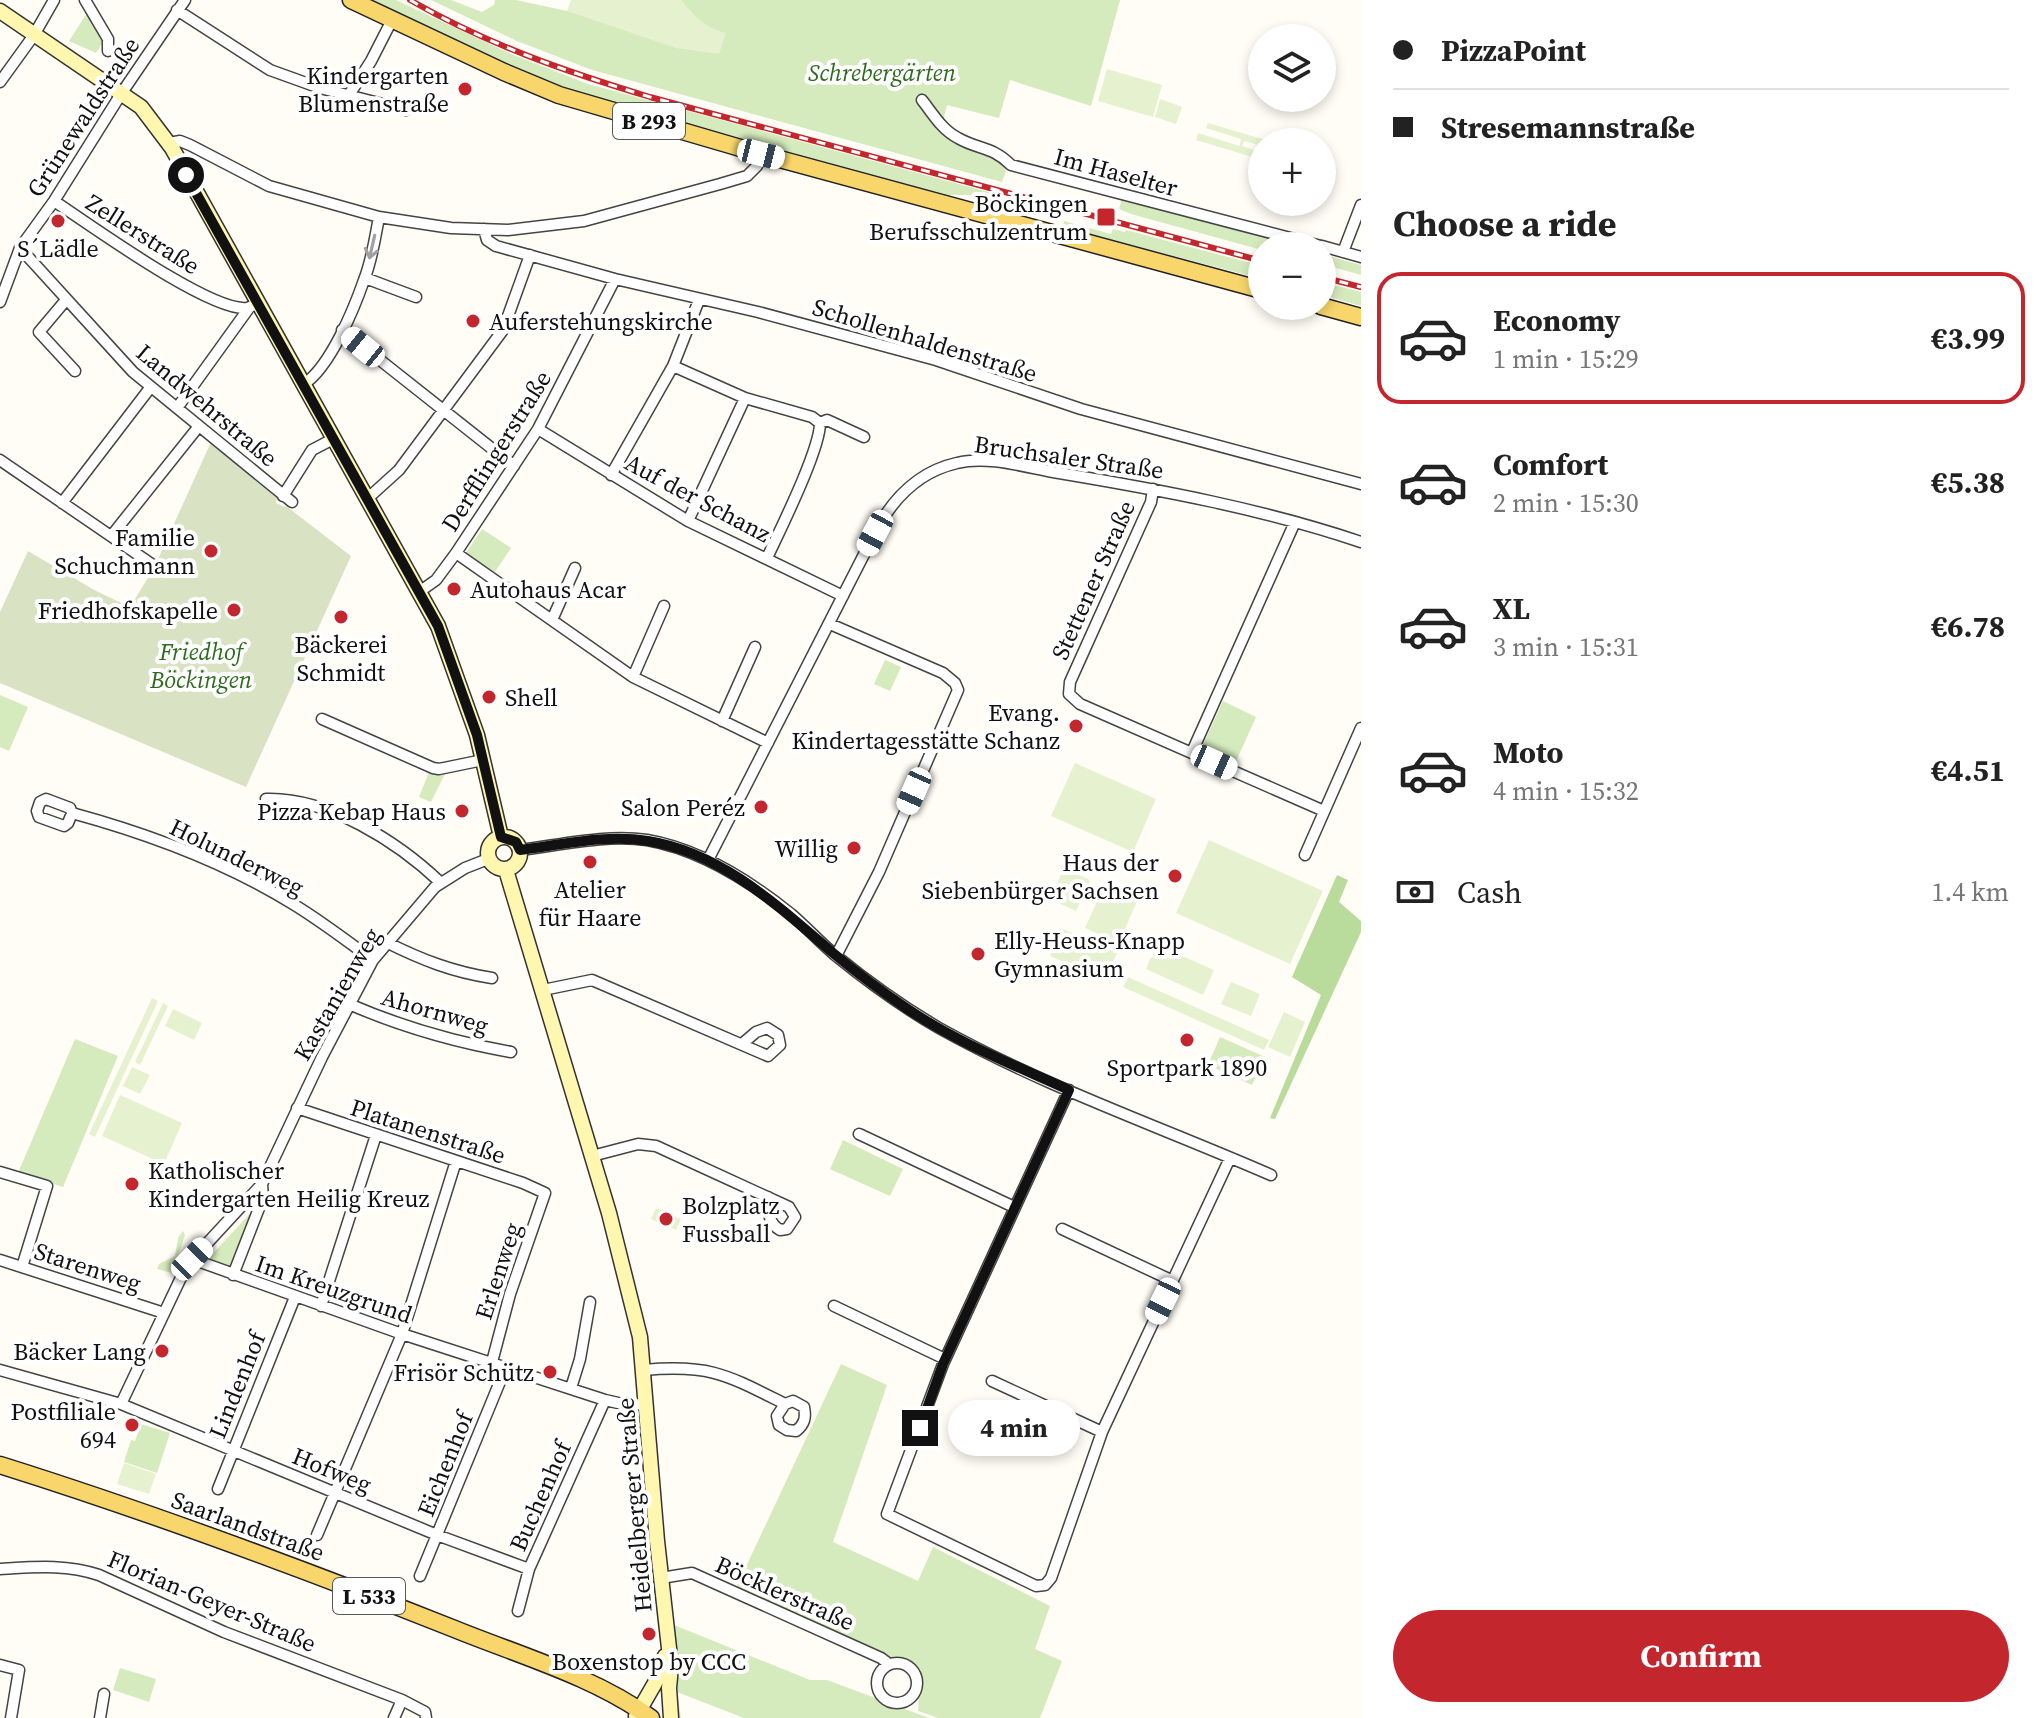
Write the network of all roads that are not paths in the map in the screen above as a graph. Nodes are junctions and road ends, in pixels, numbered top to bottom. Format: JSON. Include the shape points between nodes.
{"nodes":[{"id":1,"x":54,"y":0,"type":"edge"},
{"id":2,"x":85,"y":0,"type":"edge"},
{"id":3,"x":185,"y":0,"type":"edge"},
{"id":4,"x":351,"y":0,"type":"edge"},
{"id":5,"x":177,"y":10,"type":"junction"},
{"id":6,"x":0,"y":11,"type":"edge"},
{"id":7,"x":392,"y":20,"type":"junction"},
{"id":8,"x":34,"y":35,"type":"junction"},
{"id":9,"x":108,"y":51,"type":"dead end"},
{"id":10,"x":0,"y":82,"type":"edge"},
{"id":11,"x":121,"y":94,"type":"junction"},
{"id":12,"x":349,"y":95,"type":"junction"},
{"id":13,"x":922,"y":100,"type":"dead end"},
{"id":14,"x":406,"y":110,"type":"dead end"},
{"id":15,"x":169,"y":143,"type":"junction"},
{"id":16,"x":761,"y":154,"type":"junction"},
{"id":17,"x":54,"y":201,"type":"junction"},
{"id":18,"x":1360,"y":212,"type":"edge"},
{"id":19,"x":379,"y":217,"type":"junction"},
{"id":20,"x":484,"y":229,"type":"junction"},
{"id":21,"x":1267,"y":232,"type":"edge"},
{"id":22,"x":20,"y":248,"type":"junction"},
{"id":23,"x":1336,"y":250,"type":"edge"},
{"id":24,"x":1343,"y":252,"type":"junction"},
{"id":25,"x":530,"y":255,"type":"junction"},
{"id":26,"x":1361,"y":257,"type":"edge"},
{"id":27,"x":365,"y":278,"type":"junction"},
{"id":28,"x":615,"y":279,"type":"junction"},
{"id":29,"x":1248,"y":286,"type":"edge"},
{"id":30,"x":416,"y":297,"type":"dead end"},
{"id":31,"x":66,"y":300,"type":"junction"},
{"id":32,"x":699,"y":300,"type":"junction"},
{"id":33,"x":0,"y":302,"type":"edge"},
{"id":34,"x":253,"y":305,"type":"junction"},
{"id":35,"x":1336,"y":310,"type":"edge"},
{"id":36,"x":1361,"y":317,"type":"edge"},
{"id":37,"x":342,"y":330,"type":"junction"},
{"id":38,"x":673,"y":366,"type":"junction"},
{"id":39,"x":75,"y":371,"type":"dead end"},
{"id":40,"x":304,"y":384,"type":"junction"},
{"id":41,"x":150,"y":388,"type":"junction"},
{"id":42,"x":745,"y":398,"type":"junction"},
{"id":43,"x":177,"y":408,"type":"junction"},
{"id":44,"x":444,"y":411,"type":"junction"},
{"id":45,"x":820,"y":423,"type":"junction"},
{"id":46,"x":199,"y":426,"type":"junction"},
{"id":47,"x":538,"y":429,"type":"junction"},
{"id":48,"x":864,"y":437,"type":"dead end"},
{"id":49,"x":335,"y":438,"type":"junction"},
{"id":50,"x":0,"y":460,"type":"edge"},
{"id":51,"x":514,"y":466,"type":"junction"},
{"id":52,"x":611,"y":475,"type":"junction"},
{"id":53,"x":1361,"y":484,"type":"edge"},
{"id":54,"x":1153,"y":489,"type":"junction"},
{"id":55,"x":367,"y":499,"type":"junction"},
{"id":56,"x":62,"y":503,"type":"junction"},
{"id":57,"x":688,"y":521,"type":"junction"},
{"id":58,"x":1295,"y":522,"type":"junction"},
{"id":59,"x":112,"y":535,"type":"junction"},
{"id":60,"x":1361,"y":542,"type":"edge"},
{"id":61,"x":456,"y":553,"type":"junction"},
{"id":62,"x":767,"y":558,"type":"junction"},
{"id":63,"x":153,"y":565,"type":"dead end"},
{"id":64,"x":575,"y":568,"type":"dead end"},
{"id":65,"x":419,"y":592,"type":"junction"},
{"id":66,"x":843,"y":596,"type":"junction"},
{"id":67,"x":664,"y":606,"type":"dead end"},
{"id":68,"x":552,"y":620,"type":"junction"},
{"id":69,"x":830,"y":624,"type":"junction"},
{"id":70,"x":755,"y":647,"type":"dead end"},
{"id":71,"x":633,"y":677,"type":"junction"},
{"id":72,"x":322,"y":719,"type":"dead end"},
{"id":73,"x":722,"y":721,"type":"junction"},
{"id":74,"x":1361,"y":728,"type":"edge"},
{"id":75,"x":768,"y":743,"type":"junction"},
{"id":76,"x":1192,"y":752,"type":"junction"},
{"id":77,"x":483,"y":760,"type":"junction"},
{"id":78,"x":266,"y":799,"type":"dead end"},
{"id":79,"x":1324,"y":811,"type":"junction"},
{"id":80,"x":72,"y":813,"type":"dead end"},
{"id":81,"x":501,"y":837,"type":"junction"},
{"id":82,"x":520,"y":850,"type":"junction"},
{"id":83,"x":1305,"y":855,"type":"dead end"},
{"id":84,"x":488,"y":859,"type":"junction"},
{"id":85,"x":708,"y":860,"type":"junction"},
{"id":86,"x":506,"y":870,"type":"junction"},
{"id":87,"x":441,"y":883,"type":"junction"},
{"id":88,"x":386,"y":942,"type":"junction"},
{"id":89,"x":836,"y":956,"type":"junction"},
{"id":90,"x":373,"y":960,"type":"junction"},
{"id":91,"x":492,"y":978,"type":"dead end"},
{"id":92,"x":543,"y":990,"type":"junction"},
{"id":93,"x":349,"y":1004,"type":"junction"},
{"id":94,"x":742,"y":1044,"type":"dead end"},
{"id":95,"x":511,"y":1052,"type":"dead end"},
{"id":96,"x":1069,"y":1090,"type":"junction"},
{"id":97,"x":297,"y":1108,"type":"junction"},
{"id":98,"x":859,"y":1134,"type":"dead end"},
{"id":99,"x":376,"y":1135,"type":"junction"},
{"id":100,"x":592,"y":1156,"type":"junction"},
{"id":101,"x":1230,"y":1158,"type":"junction"},
{"id":102,"x":456,"y":1161,"type":"junction"},
{"id":103,"x":0,"y":1172,"type":"edge"},
{"id":104,"x":1271,"y":1175,"type":"dead end"},
{"id":105,"x":262,"y":1184,"type":"junction"},
{"id":106,"x":545,"y":1193,"type":"joint"},
{"id":107,"x":768,"y":1197,"type":"dead end"},
{"id":108,"x":1014,"y":1207,"type":"junction"},
{"id":109,"x":1062,"y":1229,"type":"dead end"},
{"id":110,"x":192,"y":1259,"type":"junction"},
{"id":111,"x":0,"y":1260,"type":"edge"},
{"id":112,"x":22,"y":1267,"type":"junction"},
{"id":113,"x":233,"y":1275,"type":"junction"},
{"id":114,"x":1173,"y":1281,"type":"junction"},
{"id":115,"x":295,"y":1297,"type":"junction"},
{"id":116,"x":590,"y":1302,"type":"dead end"},
{"id":117,"x":321,"y":1306,"type":"junction"},
{"id":118,"x":834,"y":1306,"type":"dead end"},
{"id":119,"x":164,"y":1313,"type":"junction"},
{"id":120,"x":402,"y":1334,"type":"junction"},
{"id":121,"x":945,"y":1359,"type":"junction"},
{"id":122,"x":492,"y":1362,"type":"junction"},
{"id":123,"x":506,"y":1367,"type":"junction"},
{"id":124,"x":0,"y":1370,"type":"edge"},
{"id":125,"x":644,"y":1370,"type":"junction"},
{"id":126,"x":992,"y":1381,"type":"dead end"},
{"id":127,"x":571,"y":1388,"type":"junction"},
{"id":128,"x":605,"y":1400,"type":"junction"},
{"id":129,"x":121,"y":1404,"type":"junction"},
{"id":130,"x":647,"y":1404,"type":"junction"},
{"id":131,"x":785,"y":1404,"type":"dead end"},
{"id":132,"x":1102,"y":1432,"type":"junction"},
{"id":133,"x":232,"y":1450,"type":"junction"},
{"id":134,"x":0,"y":1465,"type":"edge"},
{"id":135,"x":0,"y":1474,"type":"edge"},
{"id":136,"x":218,"y":1489,"type":"dead end"},
{"id":137,"x":334,"y":1493,"type":"junction"},
{"id":138,"x":317,"y":1535,"type":"dead end"},
{"id":139,"x":437,"y":1535,"type":"junction"},
{"id":140,"x":0,"y":1569,"type":"edge"},
{"id":141,"x":529,"y":1569,"type":"junction"},
{"id":142,"x":420,"y":1576,"type":"dead end"},
{"id":143,"x":661,"y":1578,"type":"junction"},
{"id":144,"x":518,"y":1611,"type":"dead end"},
{"id":145,"x":667,"y":1636,"type":"junction"},
{"id":146,"x":889,"y":1664,"type":"junction"},
{"id":147,"x":0,"y":1665,"type":"edge"},
{"id":148,"x":669,"y":1688,"type":"junction"},
{"id":149,"x":104,"y":1694,"type":"dead end"},
{"id":150,"x":402,"y":1700,"type":"junction"},
{"id":151,"x":644,"y":1716,"type":"edge"},
{"id":152,"x":11,"y":1718,"type":"edge"},
{"id":153,"x":100,"y":1718,"type":"edge"},
{"id":154,"x":394,"y":1718,"type":"edge"},
{"id":155,"x":426,"y":1718,"type":"edge"},
{"id":156,"x":671,"y":1718,"type":"edge"}],
"edges":[{"from":1,"to":8,"type":"street"},
{"from":2,"to":9,"type":"street","via":[[108,39]]},
{"from":3,"to":5,"type":"street","name":"Grünewaldstraße"},
{"from":4,"to":7,"type":"main road","number":"B 293"},
{"from":5,"to":11,"type":"street","name":"Grünewaldstraße"},
{"from":5,"to":12,"type":"street","via":[[270,70]]},
{"from":6,"to":8,"type":"main road"},
{"from":7,"to":12,"type":"street"},
{"from":7,"to":16,"type":"main road","number":"B 293","via":[[559,95]]},
{"from":8,"to":10,"type":"street"},
{"from":8,"to":11,"type":"main road"},
{"from":11,"to":15,"type":"main road","via":[[141,107]]},
{"from":11,"to":17,"type":"street","name":"Grünewaldstraße"},
{"from":12,"to":14,"type":"street"},
{"from":13,"to":21,"type":"street","name":"Im Haselter","via":[[941,126],[998,152],[1011,165]]},
{"from":15,"to":19,"type":"street","via":[[190,145],[284,191]]},
{"from":15,"to":34,"type":"main road"},
{"from":16,"to":20,"type":"street","via":[[747,176],[635,208],[571,223]]},
{"from":16,"to":29,"type":"main road","number":"B 293"},
{"from":17,"to":22,"type":"street","name":"Grünewaldstraße"},
{"from":17,"to":34,"type":"street","name":"Zellerstraße","via":[[175,280],[236,307]]},
{"from":18,"to":24,"type":"street"},
{"from":19,"to":20,"type":"street"},
{"from":19,"to":27,"type":"street","one_way":true},
{"from":20,"to":25,"type":"street","name":"Schollenhaldenstraße","via":[[496,246]]},
{"from":22,"to":31,"type":"street","name":"Landwehrstraße"},
{"from":22,"to":33,"type":"street","name":"Grünewaldstraße"},
{"from":23,"to":24,"type":"street","name":"Im Haselter"},
{"from":24,"to":26,"type":"street","name":"Im Haselter"},
{"from":25,"to":28,"type":"street","name":"Schollenhaldenstraße"},
{"from":25,"to":44,"type":"street","via":[[503,330]]},
{"from":27,"to":30,"type":"street"},
{"from":27,"to":37,"type":"street"},
{"from":28,"to":32,"type":"street","name":"Schollenhaldenstraße"},
{"from":28,"to":47,"type":"street","name":"Derfflingerstraße"},
{"from":31,"to":39,"type":"street","via":[[39,332]]},
{"from":31,"to":41,"type":"street","name":"Landwehrstraße"},
{"from":32,"to":38,"type":"street"},
{"from":32,"to":53,"type":"street","name":"Schollenhaldenstraße","via":[[936,360],[1081,409]]},
{"from":34,"to":40,"type":"main road"},
{"from":34,"to":43,"type":"street"},
{"from":35,"to":36,"type":"main road"},
{"from":37,"to":40,"type":"street"},
{"from":37,"to":44,"type":"street"},
{"from":38,"to":42,"type":"street"},
{"from":38,"to":52,"type":"street"},
{"from":40,"to":49,"type":"main road"},
{"from":41,"to":43,"type":"street","name":"Landwehrstraße"},
{"from":41,"to":56,"type":"street"},
{"from":42,"to":45,"type":"street"},
{"from":42,"to":57,"type":"street"},
{"from":43,"to":46,"type":"street","name":"Landwehrstraße"},
{"from":44,"to":51,"type":"street"},
{"from":44,"to":55,"type":"street","via":[[399,470]]},
{"from":45,"to":48,"type":"street","via":[[827,420]]},
{"from":45,"to":62,"type":"street"},
{"from":46,"to":49,"type":"street","name":"Landwehrstraße","via":[[288,499],[312,450]]},
{"from":46,"to":59,"type":"street"},
{"from":47,"to":51,"type":"street","name":"Derfflingerstraße"},
{"from":47,"to":52,"type":"street","name":"Auf der Schanz"},
{"from":49,"to":55,"type":"main road"},
{"from":50,"to":56,"type":"street"},
{"from":51,"to":61,"type":"street","name":"Derfflingerstraße"},
{"from":52,"to":57,"type":"street","name":"Auf der Schanz"},
{"from":54,"to":58,"type":"street","name":"Bruchsaler Straße"},
{"from":54,"to":66,"type":"street","name":"Bruchsaler Straße","via":[[986,461],[959,462],[916,481],[892,503]]},
{"from":54,"to":76,"type":"street","name":"Stettener Straße","via":[[1068,688],[1080,704]]},
{"from":55,"to":65,"type":"main road"},
{"from":56,"to":59,"type":"street"},
{"from":57,"to":62,"type":"street","name":"Auf der Schanz"},
{"from":58,"to":60,"type":"street","name":"Bruchsaler Straße"},
{"from":58,"to":76,"type":"street"},
{"from":59,"to":63,"type":"street"},
{"from":61,"to":65,"type":"street","name":"Derfflingerstraße","via":[[436,580]]},
{"from":61,"to":68,"type":"street"},
{"from":62,"to":66,"type":"street","name":"Auf der Schanz"},
{"from":64,"to":68,"type":"street"},
{"from":65,"to":77,"type":"main road","via":[[453,661]]},
{"from":66,"to":69,"type":"street","name":"Bruchsaler Straße"},
{"from":67,"to":71,"type":"street"},
{"from":68,"to":71,"type":"street"},
{"from":69,"to":75,"type":"street","name":"Bruchsaler Straße"},
{"from":69,"to":89,"type":"street","via":[[943,673],[958,690]]},
{"from":70,"to":73,"type":"street"},
{"from":71,"to":73,"type":"street"},
{"from":72,"to":77,"type":"street","via":[[433,768]]},
{"from":73,"to":75,"type":"street"},
{"from":74,"to":79,"type":"street"},
{"from":75,"to":85,"type":"street","name":"Bruchsaler Straße"},
{"from":76,"to":79,"type":"street","name":"Stettener Straße"},
{"from":77,"to":81,"type":"main road"},
{"from":78,"to":87,"type":"street","via":[[292,800],[358,824]]},
{"from":79,"to":83,"type":"street"},
{"from":80,"to":90,"type":"street","name":"Holunderweg","via":[[218,864],[293,904]]},
{"from":81,"to":82,"type":"main road","via":[[516,842]]},
{"from":81,"to":84,"type":"main road","via":[[490,845]]},
{"from":82,"to":85,"type":"street","via":[[630,839]]},
{"from":82,"to":86,"type":"main road","via":[[520,859]]},
{"from":84,"to":86,"type":"main road"},
{"from":84,"to":87,"type":"street","name":"Kastanienweg"},
{"from":85,"to":89,"type":"street","via":[[789,913]]},
{"from":86,"to":92,"type":"main road","name":"Heidelberger Straße"},
{"from":87,"to":88,"type":"street","name":"Kastanienweg"},
{"from":88,"to":90,"type":"street","name":"Kastanienweg"},
{"from":88,"to":91,"type":"street","via":[[426,962]]},
{"from":89,"to":96,"type":"street","via":[[936,1026]]},
{"from":90,"to":93,"type":"street","name":"Kastanienweg"},
{"from":92,"to":94,"type":"street","via":[[592,980]]},
{"from":92,"to":100,"type":"main road","name":"Heidelberger Straße"},
{"from":93,"to":95,"type":"street","name":"Ahornweg","via":[[433,1036]]},
{"from":93,"to":97,"type":"street","name":"Kastanienweg"},
{"from":96,"to":101,"type":"street"},
{"from":96,"to":108,"type":"street"},
{"from":97,"to":99,"type":"street","name":"Platanenstraße"},
{"from":97,"to":105,"type":"street","name":"Kastanienweg"},
{"from":98,"to":108,"type":"street"},
{"from":99,"to":102,"type":"street","name":"Platanenstraße"},
{"from":99,"to":117,"type":"street"},
{"from":100,"to":107,"type":"street","via":[[638,1144],[656,1146]]},
{"from":100,"to":125,"type":"main road","name":"Heidelberger Straße","via":[[626,1273]]},
{"from":101,"to":104,"type":"street"},
{"from":101,"to":114,"type":"street"},
{"from":102,"to":106,"type":"street","name":"Platanenstraße"},
{"from":102,"to":120,"type":"street"},
{"from":103,"to":112,"type":"street","via":[[47,1186]]},
{"from":105,"to":110,"type":"street","name":"Kastanienweg"},
{"from":105,"to":113,"type":"street","name":"Kastanienweg","via":[[263,1198]]},
{"from":106,"to":122,"type":"street","name":"Erlenweg"},
{"from":108,"to":121,"type":"street"},
{"from":109,"to":114,"type":"street"},
{"from":110,"to":113,"type":"street","name":"Im Kreuzgrund"},
{"from":110,"to":119,"type":"street"},
{"from":111,"to":112,"type":"street","name":"Starenweg"},
{"from":112,"to":119,"type":"street","name":"Starenweg"},
{"from":113,"to":115,"type":"street","name":"Im Kreuzgrund"},
{"from":114,"to":132,"type":"street"},
{"from":115,"to":117,"type":"street","name":"Im Kreuzgrund"},
{"from":115,"to":133,"type":"street","name":"Lindenhof"},
{"from":116,"to":127,"type":"street"},
{"from":117,"to":120,"type":"street","name":"Im Kreuzgrund"},
{"from":118,"to":121,"type":"street"},
{"from":119,"to":129,"type":"street"},
{"from":120,"to":122,"type":"street","name":"Im Kreuzgrund"},
{"from":120,"to":137,"type":"street"},
{"from":121,"to":132,"type":"street","via":[[887,1514],[1036,1586],[1051,1578]]},
{"from":122,"to":123,"type":"street","name":"Im Kreuzgrund"},
{"from":123,"to":127,"type":"street","name":"Im Kreuzgrund"},
{"from":123,"to":139,"type":"street","name":"Eichenhof"},
{"from":124,"to":129,"type":"street"},
{"from":125,"to":130,"type":"main road","name":"Heidelberger Straße"},
{"from":125,"to":131,"type":"street","name":"Heidelberger Straße","via":[[705,1369]]},
{"from":126,"to":132,"type":"street"},
{"from":127,"to":128,"type":"street","name":"Im Kreuzgrund"},
{"from":128,"to":130,"type":"street","name":"Im Kreuzgrund"},
{"from":128,"to":141,"type":"street","name":"Buchenhof"},
{"from":129,"to":133,"type":"street","name":"Hofweg"},
{"from":130,"to":143,"type":"main road","name":"Heidelberger Straße"},
{"from":133,"to":136,"type":"street","name":"Lindenhof"},
{"from":133,"to":137,"type":"street","name":"Hofweg"},
{"from":134,"to":151,"type":"main road","name":"Saarlandstraße","number":"L 533","via":[[392,1605],[596,1687]]},
{"from":135,"to":151,"type":"main road","name":"Saarlandstraße","number":"L 533","via":[[335,1592]]},
{"from":137,"to":138,"type":"street"},
{"from":137,"to":139,"type":"street","name":"Hofweg"},
{"from":139,"to":141,"type":"street","name":"Hofweg"},
{"from":139,"to":142,"type":"street","name":"Eichenhof"},
{"from":140,"to":150,"type":"street","name":"Florian-Geyer-Straße","via":[[79,1568],[224,1632]]},
{"from":141,"to":144,"type":"street","name":"Buchenhof"},
{"from":143,"to":145,"type":"main road","name":"Heidelberger Straße"},
{"from":143,"to":146,"type":"street","name":"Böcklerstraße","via":[[692,1573]]},
{"from":145,"to":148,"type":"main road","name":"Heidelberger Straße"},
{"from":145,"to":151,"type":"main road","name":"Heidelberger Straße","via":[[662,1669]]},
{"from":146,"to":146,"type":"street","name":"Böcklerstraße","via":[[907,1667],[917,1679],[911,1699],[901,1704],[879,1694],[876,1687]]},
{"from":147,"to":152,"type":"street","via":[[19,1670]]},
{"from":148,"to":151,"type":"main road"},
{"from":148,"to":156,"type":"main road","name":"Heidelberger Straße"},
{"from":149,"to":153,"type":"street"},
{"from":150,"to":154,"type":"street"},
{"from":150,"to":155,"type":"street","name":"Florian-Geyer-Straße","via":[[425,1712]]}]}
